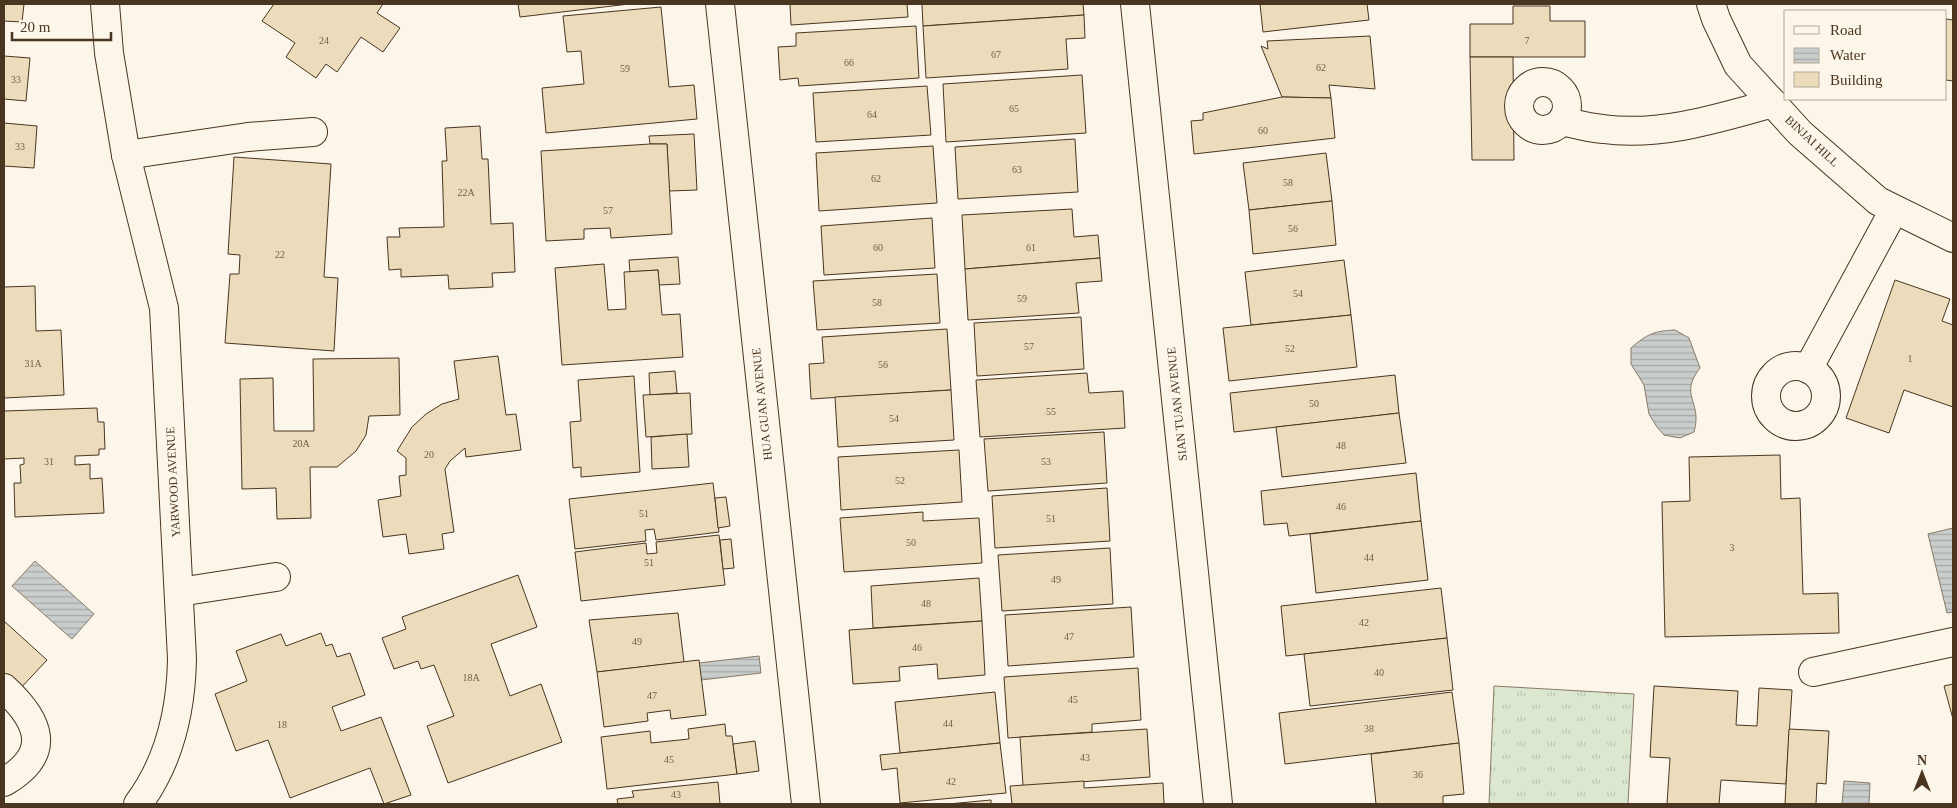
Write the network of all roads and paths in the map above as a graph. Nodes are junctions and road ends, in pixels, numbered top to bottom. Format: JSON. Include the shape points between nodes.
{"nodes":[{"id":1,"x":105,"y":4,"type":"edge"},
{"id":2,"x":720,"y":4,"type":"edge"},
{"id":3,"x":1135,"y":4,"type":"edge"},
{"id":4,"x":1711,"y":4,"type":"edge"},
{"id":5,"x":1773,"y":103,"type":"junction"},
{"id":6,"x":1562,"y":122,"type":"dead end"},
{"id":7,"x":312,"y":132,"type":"dead end"},
{"id":8,"x":126,"y":156,"type":"junction"},
{"id":9,"x":1894,"y":210,"type":"junction"},
{"id":10,"x":1953,"y":238,"type":"edge"},
{"id":11,"x":1808,"y":369,"type":"dead end"},
{"id":12,"x":276,"y":577,"type":"dead end"},
{"id":13,"x":178,"y":592,"type":"junction"},
{"id":14,"x":1953,"y":642,"type":"edge"},
{"id":15,"x":1813,"y":672,"type":"dead end"},
{"id":16,"x":4,"y":688,"type":"edge"},
{"id":17,"x":4,"y":782,"type":"edge"},
{"id":18,"x":138,"y":804,"type":"edge"},
{"id":19,"x":806,"y":804,"type":"edge"},
{"id":20,"x":1218,"y":804,"type":"edge"}],
"edges":[{"from":1,"to":8,"type":"street","name":"YARWOOD AVENUE","via":[[109,53]]},
{"from":2,"to":19,"type":"street","name":"HUA GUAN AVENUE"},
{"from":3,"to":20,"type":"street","name":"SIAN TUAN AVENUE"},
{"from":4,"to":5,"type":"street","name":"BINJAI HILL","via":[[1738,65]]},
{"from":5,"to":6,"type":"street","via":[[1718,119],[1653,129],[1605,130]]},
{"from":5,"to":9,"type":"street","name":"BINJAI HILL","via":[[1800,133],[1878,202]]},
{"from":7,"to":8,"type":"street","via":[[248,137]]},
{"from":8,"to":13,"type":"street","name":"YARWOOD AVENUE","via":[[164,308]]},
{"from":9,"to":10,"type":"street","name":"BINJAI HILL"},
{"from":9,"to":11,"type":"street"},
{"from":12,"to":13,"type":"street"},
{"from":13,"to":18,"type":"street","name":"YARWOOD AVENUE","via":[[181,696],[171,741],[152,786]]},
{"from":14,"to":15,"type":"street"},
{"from":16,"to":17,"type":"street","via":[[23,706],[33,722],[37,744],[30,759]]}]}
